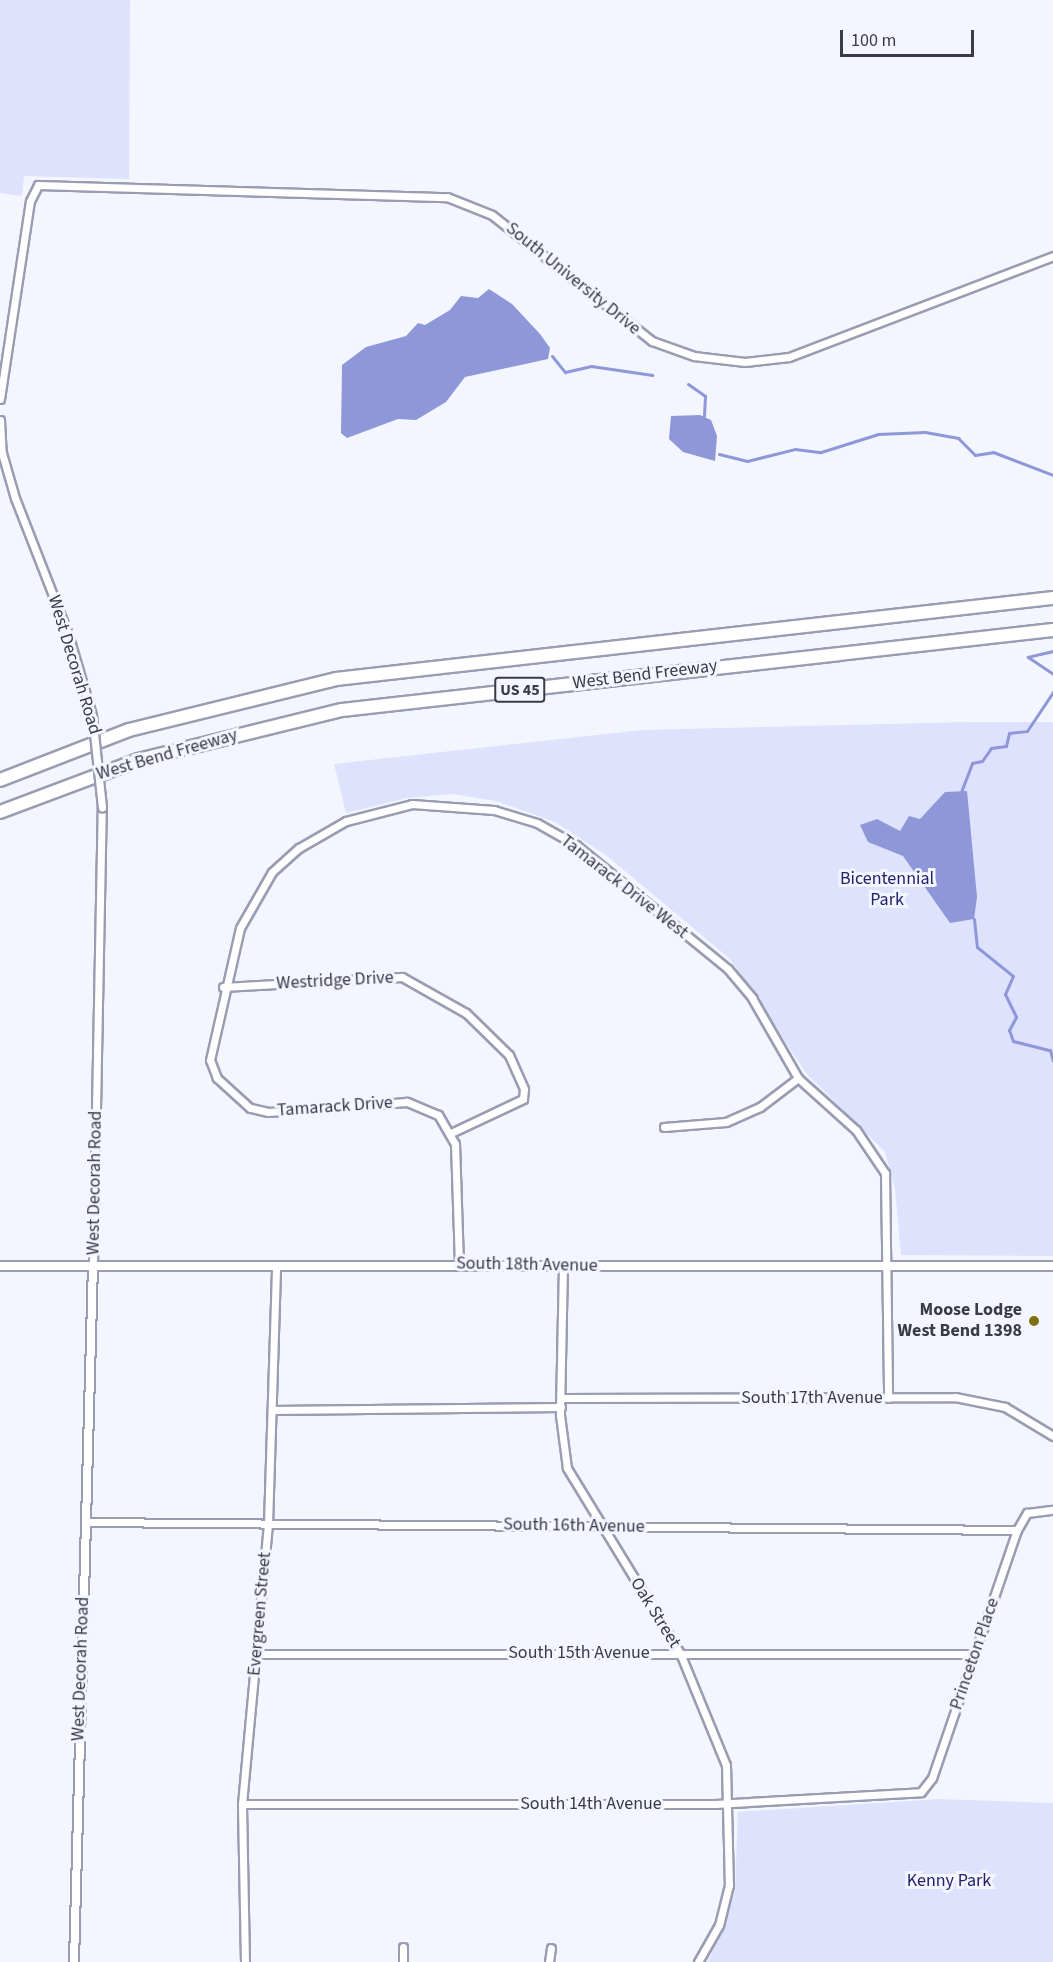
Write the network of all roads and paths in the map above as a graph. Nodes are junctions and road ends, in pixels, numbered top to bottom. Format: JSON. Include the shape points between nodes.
{"nodes":[{"id":1,"x":1053,"y":256,"type":"edge"},
{"id":2,"x":0,"y":399,"type":"edge"},
{"id":3,"x":0,"y":420,"type":"edge"},
{"id":4,"x":1053,"y":598,"type":"edge"},
{"id":5,"x":1053,"y":630,"type":"edge"},
{"id":6,"x":0,"y":780,"type":"edge"},
{"id":7,"x":0,"y":812,"type":"edge"},
{"id":8,"x":223,"y":987,"type":"junction"},
{"id":9,"x":798,"y":1078,"type":"junction"},
{"id":10,"x":664,"y":1127,"type":"dead end"},
{"id":11,"x":450,"y":1133,"type":"junction"},
{"id":12,"x":889,"y":1263,"type":"junction"},
{"id":13,"x":459,"y":1264,"type":"junction"},
{"id":14,"x":93,"y":1265,"type":"junction"},
{"id":15,"x":276,"y":1265,"type":"junction"},
{"id":16,"x":0,"y":1266,"type":"edge"},
{"id":17,"x":564,"y":1266,"type":"junction"},
{"id":18,"x":1053,"y":1266,"type":"edge"},
{"id":19,"x":561,"y":1398,"type":"junction"},
{"id":20,"x":888,"y":1398,"type":"junction"},
{"id":21,"x":561,"y":1407,"type":"junction"},
{"id":22,"x":272,"y":1410,"type":"junction"},
{"id":23,"x":1053,"y":1436,"type":"edge"},
{"id":24,"x":1053,"y":1510,"type":"edge"},
{"id":25,"x":86,"y":1522,"type":"junction"},
{"id":26,"x":268,"y":1524,"type":"junction"},
{"id":27,"x":600,"y":1526,"type":"junction"},
{"id":28,"x":1017,"y":1530,"type":"junction"},
{"id":29,"x":680,"y":1653,"type":"junction"},
{"id":30,"x":256,"y":1654,"type":"junction"},
{"id":31,"x":975,"y":1654,"type":"junction"},
{"id":32,"x":932,"y":1778,"type":"joint"},
{"id":33,"x":730,"y":1803,"type":"junction"},
{"id":34,"x":242,"y":1804,"type":"junction"},
{"id":35,"x":403,"y":1947,"type":"dead end"},
{"id":36,"x":551,"y":1948,"type":"dead end"},
{"id":37,"x":74,"y":1962,"type":"edge"},
{"id":38,"x":245,"y":1962,"type":"edge"},
{"id":39,"x":403,"y":1962,"type":"edge"},
{"id":40,"x":549,"y":1962,"type":"edge"},
{"id":41,"x":698,"y":1962,"type":"edge"}],
"edges":[{"from":1,"to":2,"type":"street","name":"South University Drive","via":[[789,357],[745,362],[694,356],[652,341],[492,215],[447,197],[38,185],[30,201]]},
{"from":3,"to":14,"type":"street","name":"West Decorah Road","bridge":true,"via":[[2,453],[15,498],[68,634],[92,715],[102,807]]},
{"from":4,"to":6,"type":"highway","name":"West Bend Freeway","number":"US 45","via":[[336,679],[129,730]]},
{"from":5,"to":7,"type":"highway","name":"West Bend Freeway","number":"US 45","via":[[342,710],[138,760]]},
{"from":8,"to":9,"type":"street","name":"Tamarack Drive West","via":[[252,902],[299,848],[346,821],[412,804],[462,804],[537,823],[576,845],[728,969],[752,998]]},
{"from":8,"to":11,"type":"street","name":"Tamarack Drive","via":[[210,1060],[217,1078],[250,1108],[268,1112],[407,1102],[438,1115]]},
{"from":8,"to":11,"type":"street","name":"Westridge Drive","via":[[402,977],[466,1013],[509,1055],[524,1089],[523,1099]]},
{"from":9,"to":10,"type":"street","via":[[760,1107],[726,1122]]},
{"from":9,"to":12,"type":"street","name":"Tamarack Drive West","via":[[874,1151],[885,1173]]},
{"from":11,"to":13,"type":"street","name":"Tamarack Drive","via":[[457,1162]]},
{"from":12,"to":17,"type":"street","name":"South 18th Avenue"},
{"from":12,"to":18,"type":"street","name":"South 18th Avenue"},
{"from":12,"to":20,"type":"street","name":"Tamarack Drive West"},
{"from":13,"to":15,"type":"street","name":"South 18th Avenue"},
{"from":13,"to":17,"type":"street","name":"South 18th Avenue"},
{"from":14,"to":15,"type":"street","name":"South 18th Avenue"},
{"from":14,"to":16,"type":"street","name":"South 18th Avenue"},
{"from":14,"to":25,"type":"street","name":"West Decorah Road"},
{"from":15,"to":22,"type":"street","name":"Evergreen Street"},
{"from":17,"to":19,"type":"street","name":"Oak Street"},
{"from":19,"to":20,"type":"street","name":"South 17th Avenue"},
{"from":19,"to":21,"type":"street","name":"Oak Street"},
{"from":20,"to":23,"type":"street","name":"South 17th Avenue","via":[[986,1401]]},
{"from":21,"to":22,"type":"street"},
{"from":21,"to":27,"type":"street","name":"Oak Street","via":[[567,1468]]},
{"from":22,"to":26,"type":"street","name":"Evergreen Street"},
{"from":24,"to":28,"type":"street","via":[[1027,1514]]},
{"from":25,"to":26,"type":"street","name":"South 16th Avenue"},
{"from":25,"to":37,"type":"street","name":"West Decorah Road"},
{"from":26,"to":27,"type":"street","name":"South 16th Avenue"},
{"from":26,"to":30,"type":"street","name":"Evergreen Street"},
{"from":27,"to":28,"type":"street","name":"South 16th Avenue"},
{"from":27,"to":29,"type":"street","name":"Oak Street"},
{"from":28,"to":31,"type":"street","name":"Princeton Place"},
{"from":29,"to":30,"type":"street","name":"South 15th Avenue"},
{"from":29,"to":31,"type":"street","name":"South 15th Avenue"},
{"from":29,"to":33,"type":"street","name":"Oak Street","via":[[716,1729]]},
{"from":30,"to":34,"type":"street","name":"Evergreen Street"},
{"from":31,"to":32,"type":"street","name":"Princeton Place"},
{"from":32,"to":33,"type":"street","name":"South 14th Avenue","via":[[921,1792]]},
{"from":33,"to":34,"type":"street","name":"South 14th Avenue"},
{"from":33,"to":41,"type":"street","name":"Oak Street","via":[[725,1906]]},
{"from":34,"to":38,"type":"street","name":"Evergreen Street"},
{"from":35,"to":39,"type":"street"},
{"from":36,"to":40,"type":"street"}]}
